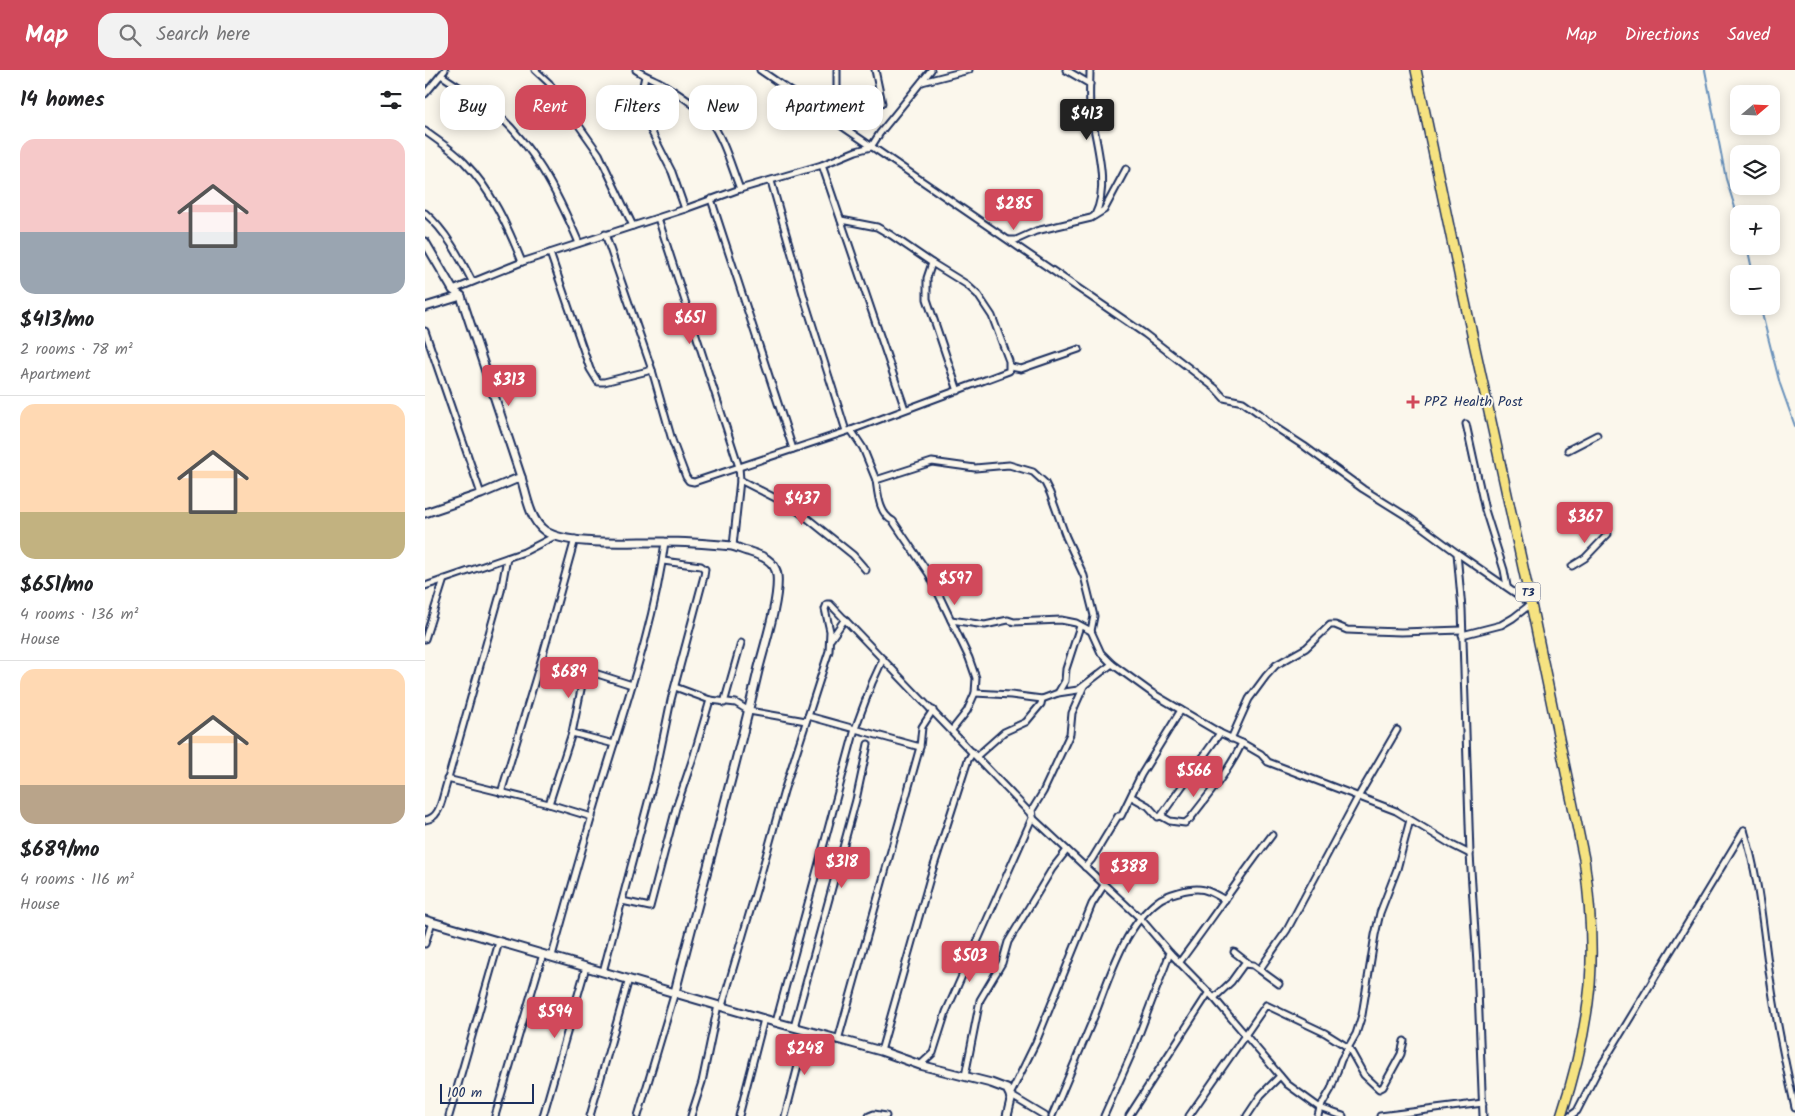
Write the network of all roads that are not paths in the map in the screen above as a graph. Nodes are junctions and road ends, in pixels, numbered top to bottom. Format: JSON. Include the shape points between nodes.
{"nodes":[{"id":1,"x":445,"y":70,"type":"edge"},
{"id":2,"x":535,"y":70,"type":"edge"},
{"id":3,"x":636,"y":70,"type":"edge"},
{"id":4,"x":760,"y":70,"type":"edge"},
{"id":5,"x":837,"y":70,"type":"edge"},
{"id":6,"x":875,"y":70,"type":"edge"},
{"id":7,"x":931,"y":70,"type":"edge"},
{"id":8,"x":969,"y":70,"type":"edge"},
{"id":9,"x":1066,"y":70,"type":"edge"},
{"id":10,"x":1090,"y":70,"type":"edge"},
{"id":11,"x":1416,"y":70,"type":"edge"},
{"id":12,"x":441,"y":75,"type":"junction"},
{"id":13,"x":645,"y":76,"type":"junction"},
{"id":14,"x":922,"y":82,"type":"junction"},
{"id":15,"x":1090,"y":84,"type":"junction"},
{"id":16,"x":782,"y":85,"type":"edge"},
{"id":17,"x":837,"y":85,"type":"edge"},
{"id":18,"x":878,"y":85,"type":"edge"},
{"id":19,"x":425,"y":94,"type":"edge"},
{"id":20,"x":847,"y":130,"type":"edge"},
{"id":21,"x":425,"y":131,"type":"edge"},
{"id":22,"x":871,"y":147,"type":"junction"},
{"id":23,"x":822,"y":165,"type":"junction"},
{"id":24,"x":1127,"y":169,"type":"dead end"},
{"id":25,"x":771,"y":181,"type":"junction"},
{"id":26,"x":740,"y":189,"type":"junction"},
{"id":27,"x":711,"y":200,"type":"junction"},
{"id":28,"x":685,"y":209,"type":"junction"},
{"id":29,"x":425,"y":213,"type":"edge"},
{"id":30,"x":1095,"y":216,"type":"junction"},
{"id":31,"x":658,"y":218,"type":"junction"},
{"id":32,"x":841,"y":220,"type":"junction"},
{"id":33,"x":633,"y":226,"type":"junction"},
{"id":34,"x":605,"y":234,"type":"junction"},
{"id":35,"x":1009,"y":240,"type":"junction"},
{"id":36,"x":425,"y":242,"type":"edge"},
{"id":37,"x":579,"y":243,"type":"junction"},
{"id":38,"x":549,"y":253,"type":"junction"},
{"id":39,"x":522,"y":262,"type":"junction"},
{"id":40,"x":932,"y":263,"type":"junction"},
{"id":41,"x":472,"y":281,"type":"junction"},
{"id":42,"x":453,"y":290,"type":"junction"},
{"id":43,"x":461,"y":296,"type":"junction"},
{"id":44,"x":425,"y":307,"type":"edge"},
{"id":45,"x":425,"y":331,"type":"edge"},
{"id":46,"x":1079,"y":349,"type":"dead end"},
{"id":47,"x":1011,"y":367,"type":"junction"},
{"id":48,"x":652,"y":370,"type":"junction"},
{"id":49,"x":958,"y":391,"type":"junction"},
{"id":50,"x":905,"y":409,"type":"junction"},
{"id":51,"x":1466,"y":424,"type":"dead end"},
{"id":52,"x":849,"y":430,"type":"junction"},
{"id":53,"x":1597,"y":435,"type":"dead end"},
{"id":54,"x":793,"y":449,"type":"junction"},
{"id":55,"x":1568,"y":450,"type":"dead end"},
{"id":56,"x":739,"y":467,"type":"junction"},
{"id":57,"x":521,"y":477,"type":"junction"},
{"id":58,"x":740,"y":480,"type":"junction"},
{"id":59,"x":876,"y":480,"type":"junction"},
{"id":60,"x":481,"y":494,"type":"junction"},
{"id":61,"x":425,"y":513,"type":"edge"},
{"id":62,"x":1608,"y":534,"type":"dead end"},
{"id":63,"x":555,"y":536,"type":"junction"},
{"id":64,"x":575,"y":539,"type":"junction"},
{"id":65,"x":665,"y":542,"type":"junction"},
{"id":66,"x":733,"y":546,"type":"junction"},
{"id":67,"x":1457,"y":553,"type":"junction"},
{"id":68,"x":507,"y":558,"type":"junction"},
{"id":69,"x":663,"y":561,"type":"junction"},
{"id":70,"x":1572,"y":566,"type":"dead end"},
{"id":71,"x":866,"y":570,"type":"dead end"},
{"id":72,"x":444,"y":578,"type":"junction"},
{"id":73,"x":425,"y":586,"type":"edge"},
{"id":74,"x":1507,"y":586,"type":"junction"},
{"id":75,"x":1531,"y":604,"type":"junction"},
{"id":76,"x":845,"y":619,"type":"junction"},
{"id":77,"x":951,"y":620,"type":"junction"},
{"id":78,"x":1080,"y":626,"type":"junction"},
{"id":79,"x":1091,"y":631,"type":"junction"},
{"id":80,"x":1462,"y":632,"type":"junction"},
{"id":81,"x":425,"y":639,"type":"edge"},
{"id":82,"x":830,"y":640,"type":"junction"},
{"id":83,"x":741,"y":643,"type":"dead end"},
{"id":84,"x":883,"y":659,"type":"junction"},
{"id":85,"x":1112,"y":664,"type":"junction"},
{"id":86,"x":632,"y":685,"type":"junction"},
{"id":87,"x":1084,"y":686,"type":"junction"},
{"id":88,"x":675,"y":687,"type":"junction"},
{"id":89,"x":975,"y":693,"type":"junction"},
{"id":90,"x":1058,"y":693,"type":"junction"},
{"id":91,"x":1042,"y":699,"type":"junction"},
{"id":92,"x":710,"y":700,"type":"junction"},
{"id":93,"x":724,"y":703,"type":"junction"},
{"id":94,"x":933,"y":710,"type":"junction"},
{"id":95,"x":1181,"y":710,"type":"junction"},
{"id":96,"x":749,"y":711,"type":"junction"},
{"id":97,"x":807,"y":719,"type":"junction"},
{"id":98,"x":855,"y":729,"type":"junction"},
{"id":99,"x":952,"y":730,"type":"junction"},
{"id":100,"x":1397,"y":730,"type":"dead end"},
{"id":101,"x":572,"y":733,"type":"junction"},
{"id":102,"x":1220,"y":733,"type":"junction"},
{"id":103,"x":1231,"y":739,"type":"junction"},
{"id":104,"x":1242,"y":743,"type":"junction"},
{"id":105,"x":614,"y":744,"type":"junction"},
{"id":106,"x":868,"y":744,"type":"dead end"},
{"id":107,"x":920,"y":747,"type":"junction"},
{"id":108,"x":975,"y":754,"type":"junction"},
{"id":109,"x":447,"y":778,"type":"junction"},
{"id":110,"x":501,"y":792,"type":"junction"},
{"id":111,"x":1132,"y":797,"type":"junction"},
{"id":112,"x":1358,"y":797,"type":"junction"},
{"id":113,"x":549,"y":804,"type":"junction"},
{"id":114,"x":1161,"y":816,"type":"junction"},
{"id":115,"x":592,"y":817,"type":"junction"},
{"id":116,"x":1033,"y":818,"type":"junction"},
{"id":117,"x":425,"y":820,"type":"edge"},
{"id":118,"x":1410,"y":820,"type":"junction"},
{"id":119,"x":1272,"y":835,"type":"dead end"},
{"id":120,"x":1067,"y":850,"type":"junction"},
{"id":121,"x":1470,"y":854,"type":"junction"},
{"id":122,"x":1085,"y":868,"type":"junction"},
{"id":123,"x":1104,"y":886,"type":"junction"},
{"id":124,"x":1225,"y":900,"type":"junction"},
{"id":125,"x":622,"y":901,"type":"junction"},
{"id":126,"x":1140,"y":918,"type":"junction"},
{"id":127,"x":429,"y":921,"type":"edge"},
{"id":128,"x":499,"y":942,"type":"junction"},
{"id":129,"x":425,"y":944,"type":"edge"},
{"id":130,"x":1234,"y":952,"type":"dead end"},
{"id":131,"x":1170,"y":953,"type":"junction"},
{"id":132,"x":543,"y":954,"type":"junction"},
{"id":133,"x":552,"y":956,"type":"junction"},
{"id":134,"x":1179,"y":963,"type":"junction"},
{"id":135,"x":1249,"y":963,"type":"junction"},
{"id":136,"x":586,"y":967,"type":"junction"},
{"id":137,"x":1259,"y":969,"type":"junction"},
{"id":138,"x":603,"y":972,"type":"junction"},
{"id":139,"x":629,"y":979,"type":"junction"},
{"id":140,"x":1279,"y":984,"type":"dead end"},
{"id":141,"x":675,"y":992,"type":"junction"},
{"id":142,"x":1209,"y":992,"type":"junction"},
{"id":143,"x":1214,"y":998,"type":"junction"},
{"id":144,"x":720,"y":1006,"type":"junction"},
{"id":145,"x":764,"y":1019,"type":"junction"},
{"id":146,"x":776,"y":1022,"type":"junction"},
{"id":147,"x":794,"y":1027,"type":"junction"},
{"id":148,"x":807,"y":1031,"type":"junction"},
{"id":149,"x":1245,"y":1035,"type":"junction"},
{"id":150,"x":838,"y":1040,"type":"junction"},
{"id":151,"x":1404,"y":1042,"type":"dead end"},
{"id":152,"x":1349,"y":1048,"type":"junction"},
{"id":153,"x":881,"y":1051,"type":"junction"},
{"id":154,"x":920,"y":1065,"type":"junction"},
{"id":155,"x":965,"y":1076,"type":"junction"},
{"id":156,"x":1280,"y":1076,"type":"junction"},
{"id":157,"x":1011,"y":1095,"type":"junction"},
{"id":158,"x":1483,"y":1102,"type":"junction"},
{"id":159,"x":1320,"y":1108,"type":"junction"},
{"id":160,"x":1795,"y":1108,"type":"edge"},
{"id":161,"x":449,"y":1116,"type":"edge"},
{"id":162,"x":495,"y":1116,"type":"edge"},
{"id":163,"x":543,"y":1116,"type":"edge"},
{"id":164,"x":591,"y":1116,"type":"edge"},
{"id":165,"x":638,"y":1116,"type":"edge"},
{"id":166,"x":691,"y":1116,"type":"edge"},
{"id":167,"x":739,"y":1116,"type":"edge"},
{"id":168,"x":785,"y":1116,"type":"edge"},
{"id":169,"x":869,"y":1116,"type":"edge"},
{"id":170,"x":886,"y":1116,"type":"edge"},
{"id":171,"x":1007,"y":1116,"type":"edge"},
{"id":172,"x":1045,"y":1116,"type":"edge"},
{"id":173,"x":1052,"y":1116,"type":"edge"},
{"id":174,"x":1103,"y":1116,"type":"edge"},
{"id":175,"x":1129,"y":1116,"type":"edge"},
{"id":176,"x":1189,"y":1116,"type":"edge"},
{"id":177,"x":1247,"y":1116,"type":"edge"},
{"id":178,"x":1318,"y":1116,"type":"edge"},
{"id":179,"x":1343,"y":1116,"type":"edge"},
{"id":180,"x":1380,"y":1116,"type":"edge"},
{"id":181,"x":1483,"y":1116,"type":"edge"},
{"id":182,"x":1561,"y":1116,"type":"edge"},
{"id":183,"x":1570,"y":1116,"type":"edge"}],
"edges":[{"from":1,"to":12,"type":"street"},
{"from":2,"to":33,"type":"street","via":[[549,82],[599,154]]},
{"from":3,"to":13,"type":"street"},
{"from":4,"to":16,"type":"street"},
{"from":5,"to":17,"type":"street"},
{"from":6,"to":18,"type":"street"},
{"from":7,"to":14,"type":"street"},
{"from":8,"to":14,"type":"street"},
{"from":9,"to":15,"type":"street"},
{"from":10,"to":15,"type":"street"},
{"from":11,"to":75,"type":"highway","number":"T3"},
{"from":12,"to":19,"type":"street"},
{"from":12,"to":37,"type":"street","via":[[489,108],[511,128],[551,183]]},
{"from":13,"to":26,"type":"street","via":[[685,98],[709,119]]},
{"from":13,"to":28,"type":"street","via":[[639,104],[641,111],[672,172]]},
{"from":14,"to":22,"type":"street"},
{"from":15,"to":30,"type":"street","via":[[1101,178]]},
{"from":20,"to":22,"type":"street"},
{"from":21,"to":39,"type":"street","via":[[474,173],[505,223]]},
{"from":22,"to":23,"type":"street"},
{"from":22,"to":35,"type":"street"},
{"from":23,"to":25,"type":"street"},
{"from":23,"to":32,"type":"street"},
{"from":24,"to":30,"type":"street","via":[[1104,210]]},
{"from":25,"to":26,"type":"street"},
{"from":25,"to":52,"type":"street","via":[[806,304]]},
{"from":26,"to":27,"type":"street"},
{"from":27,"to":28,"type":"street"},
{"from":27,"to":54,"type":"street"},
{"from":28,"to":31,"type":"street"},
{"from":29,"to":41,"type":"street","via":[[444,233]]},
{"from":30,"to":35,"type":"street"},
{"from":31,"to":33,"type":"street"},
{"from":31,"to":56,"type":"street"},
{"from":32,"to":40,"type":"street","via":[[877,227]]},
{"from":32,"to":50,"type":"street"},
{"from":33,"to":34,"type":"street"},
{"from":34,"to":37,"type":"street"},
{"from":34,"to":48,"type":"street"},
{"from":35,"to":67,"type":"street","via":[[1145,334],[1224,398],[1249,406]]},
{"from":36,"to":42,"type":"street"},
{"from":37,"to":38,"type":"street"},
{"from":38,"to":39,"type":"street"},
{"from":38,"to":48,"type":"street","via":[[598,382]]},
{"from":39,"to":41,"type":"street"},
{"from":40,"to":47,"type":"street","via":[[978,295],[1000,335]]},
{"from":40,"to":49,"type":"street","via":[[927,278],[927,299]]},
{"from":41,"to":42,"type":"street"},
{"from":42,"to":43,"type":"street"},
{"from":43,"to":44,"type":"street"},
{"from":43,"to":57,"type":"street"},
{"from":45,"to":60,"type":"street"},
{"from":46,"to":47,"type":"street","via":[[1021,369]]},
{"from":47,"to":49,"type":"street","via":[[1004,374]]},
{"from":48,"to":56,"type":"street","via":[[689,481],[703,480]]},
{"from":49,"to":50,"type":"street"},
{"from":50,"to":52,"type":"street"},
{"from":51,"to":74,"type":"street","via":[[1485,510]]},
{"from":52,"to":54,"type":"street"},
{"from":52,"to":59,"type":"street","via":[[863,448]]},
{"from":53,"to":55,"type":"street"},
{"from":54,"to":56,"type":"street"},
{"from":56,"to":58,"type":"street"},
{"from":57,"to":60,"type":"street"},
{"from":57,"to":63,"type":"street","via":[[539,525]]},
{"from":58,"to":66,"type":"street"},
{"from":58,"to":71,"type":"street","via":[[802,514],[853,555]]},
{"from":59,"to":77,"type":"street","via":[[878,496],[887,518],[893,521],[929,574]]},
{"from":59,"to":79,"type":"street","via":[[932,462],[975,468],[1009,465],[1033,472],[1050,493],[1088,585],[1094,616]]},
{"from":60,"to":61,"type":"street"},
{"from":62,"to":70,"type":"street","via":[[1585,558]]},
{"from":63,"to":64,"type":"street"},
{"from":63,"to":68,"type":"street","via":[[535,548]]},
{"from":64,"to":65,"type":"street"},
{"from":64,"to":110,"type":"street"},
{"from":65,"to":66,"type":"street"},
{"from":65,"to":69,"type":"street"},
{"from":66,"to":96,"type":"street","via":[[769,560],[777,575],[776,598]]},
{"from":67,"to":74,"type":"street"},
{"from":67,"to":80,"type":"street"},
{"from":68,"to":72,"type":"street"},
{"from":68,"to":109,"type":"street","via":[[501,591]]},
{"from":69,"to":86,"type":"street"},
{"from":69,"to":88,"type":"street","via":[[705,569]]},
{"from":72,"to":73,"type":"street"},
{"from":72,"to":81,"type":"street"},
{"from":74,"to":75,"type":"street"},
{"from":75,"to":80,"type":"street","via":[[1501,625]]},
{"from":75,"to":182,"type":"highway","number":"T3","via":[[1589,890],[1590,986]]},
{"from":76,"to":82,"type":"street"},
{"from":76,"to":82,"type":"street","via":[[827,604]]},
{"from":76,"to":84,"type":"street"},
{"from":77,"to":78,"type":"street","via":[[985,625],[1008,620],[1061,620]]},
{"from":77,"to":89,"type":"street","via":[[976,678]]},
{"from":78,"to":79,"type":"street"},
{"from":78,"to":90,"type":"street","via":[[1065,681]]},
{"from":79,"to":85,"type":"street","via":[[1101,653]]},
{"from":80,"to":103,"type":"street","via":[[1355,631],[1330,625],[1306,648],[1266,676],[1249,699]]},
{"from":80,"to":121,"type":"street"},
{"from":82,"to":97,"type":"street"},
{"from":83,"to":93,"type":"street"},
{"from":84,"to":94,"type":"street"},
{"from":84,"to":98,"type":"street"},
{"from":85,"to":87,"type":"street"},
{"from":85,"to":95,"type":"street","via":[[1152,694]]},
{"from":86,"to":101,"type":"street","via":[[585,670]]},
{"from":86,"to":105,"type":"street"},
{"from":87,"to":90,"type":"street"},
{"from":87,"to":116,"type":"street","via":[[1072,714],[1070,734],[1031,810]]},
{"from":88,"to":92,"type":"street"},
{"from":88,"to":125,"type":"street"},
{"from":89,"to":91,"type":"street"},
{"from":89,"to":99,"type":"street","via":[[967,711]]},
{"from":90,"to":91,"type":"street"},
{"from":91,"to":108,"type":"street","via":[[1026,722],[1004,732]]},
{"from":92,"to":93,"type":"street"},
{"from":92,"to":125,"type":"street","via":[[676,808],[650,907]]},
{"from":93,"to":96,"type":"street","via":[[736,703]]},
{"from":94,"to":99,"type":"street"},
{"from":94,"to":107,"type":"street","via":[[921,727]]},
{"from":95,"to":102,"type":"street"},
{"from":95,"to":111,"type":"street","via":[[1141,775]]},
{"from":96,"to":97,"type":"street"},
{"from":96,"to":141,"type":"street"},
{"from":97,"to":98,"type":"street"},
{"from":97,"to":144,"type":"street"},
{"from":98,"to":107,"type":"street"},
{"from":98,"to":146,"type":"street"},
{"from":99,"to":108,"type":"street"},
{"from":100,"to":112,"type":"street"},
{"from":101,"to":105,"type":"street"},
{"from":101,"to":113,"type":"street"},
{"from":102,"to":103,"type":"street"},
{"from":102,"to":114,"type":"street"},
{"from":103,"to":104,"type":"street"},
{"from":104,"to":112,"type":"street","via":[[1268,762]]},
{"from":104,"to":114,"type":"street","via":[[1233,762],[1190,819],[1185,823]]},
{"from":105,"to":115,"type":"street"},
{"from":106,"to":147,"type":"street","via":[[856,800]]},
{"from":107,"to":150,"type":"street"},
{"from":108,"to":116,"type":"street"},
{"from":108,"to":153,"type":"street","via":[[965,769],[933,869]]},
{"from":109,"to":110,"type":"street"},
{"from":109,"to":117,"type":"street","via":[[439,809],[430,820]]},
{"from":110,"to":113,"type":"street"},
{"from":111,"to":114,"type":"street"},
{"from":111,"to":122,"type":"street"},
{"from":112,"to":118,"type":"street","via":[[1378,803]]},
{"from":112,"to":137,"type":"street","via":[[1287,930]]},
{"from":113,"to":115,"type":"street"},
{"from":115,"to":133,"type":"street"},
{"from":116,"to":120,"type":"street"},
{"from":116,"to":154,"type":"street","via":[[946,1012],[933,1052]]},
{"from":118,"to":121,"type":"street"},
{"from":118,"to":152,"type":"street","via":[[1397,869],[1380,913],[1362,1016]]},
{"from":119,"to":124,"type":"street"},
{"from":120,"to":122,"type":"street"},
{"from":120,"to":155,"type":"street","via":[[1052,869],[1009,942],[980,1000]]},
{"from":121,"to":158,"type":"street"},
{"from":122,"to":123,"type":"street"},
{"from":123,"to":126,"type":"street"},
{"from":123,"to":157,"type":"street","via":[[1092,904]]},
{"from":124,"to":126,"type":"street","via":[[1211,891],[1190,889],[1158,900]]},
{"from":124,"to":134,"type":"street"},
{"from":125,"to":138,"type":"street"},
{"from":126,"to":131,"type":"street"},
{"from":126,"to":173,"type":"street","via":[[1114,967]]},
{"from":127,"to":128,"type":"street"},
{"from":127,"to":129,"type":"street"},
{"from":128,"to":132,"type":"street"},
{"from":128,"to":161,"type":"street"},
{"from":130,"to":135,"type":"street"},
{"from":131,"to":134,"type":"street"},
{"from":131,"to":174,"type":"street","via":[[1132,1053]]},
{"from":132,"to":133,"type":"street"},
{"from":132,"to":162,"type":"street"},
{"from":133,"to":136,"type":"street"},
{"from":134,"to":142,"type":"street"},
{"from":135,"to":137,"type":"street"},
{"from":135,"to":143,"type":"street","via":[[1244,964]]},
{"from":136,"to":138,"type":"street"},
{"from":136,"to":163,"type":"street"},
{"from":137,"to":140,"type":"street"},
{"from":138,"to":139,"type":"street"},
{"from":139,"to":141,"type":"street"},
{"from":139,"to":164,"type":"street"},
{"from":141,"to":144,"type":"street"},
{"from":141,"to":165,"type":"street"},
{"from":142,"to":143,"type":"street"},
{"from":142,"to":175,"type":"street"},
{"from":143,"to":149,"type":"street"},
{"from":144,"to":145,"type":"street"},
{"from":144,"to":166,"type":"street"},
{"from":145,"to":146,"type":"street"},
{"from":145,"to":167,"type":"street"},
{"from":146,"to":147,"type":"street"},
{"from":147,"to":148,"type":"street"},
{"from":148,"to":150,"type":"street"},
{"from":148,"to":168,"type":"street"},
{"from":149,"to":152,"type":"street","via":[[1266,1005]]},
{"from":149,"to":156,"type":"street"},
{"from":149,"to":176,"type":"street"},
{"from":150,"to":153,"type":"street"},
{"from":151,"to":152,"type":"street","via":[[1401,1054],[1379,1089],[1364,1075]]},
{"from":152,"to":159,"type":"street"},
{"from":153,"to":154,"type":"street"},
{"from":154,"to":155,"type":"street"},
{"from":155,"to":157,"type":"street","via":[[1000,1086]]},
{"from":156,"to":159,"type":"street"},
{"from":156,"to":177,"type":"street","via":[[1261,1095]]},
{"from":157,"to":171,"type":"street"},
{"from":157,"to":172,"type":"street"},
{"from":158,"to":180,"type":"street"},
{"from":158,"to":181,"type":"street"},
{"from":159,"to":178,"type":"street"},
{"from":159,"to":179,"type":"street"},
{"from":160,"to":183,"type":"street","via":[[1774,1003],[1751,852],[1744,830],[1577,1111]]},
{"from":169,"to":170,"type":"street"}]}
